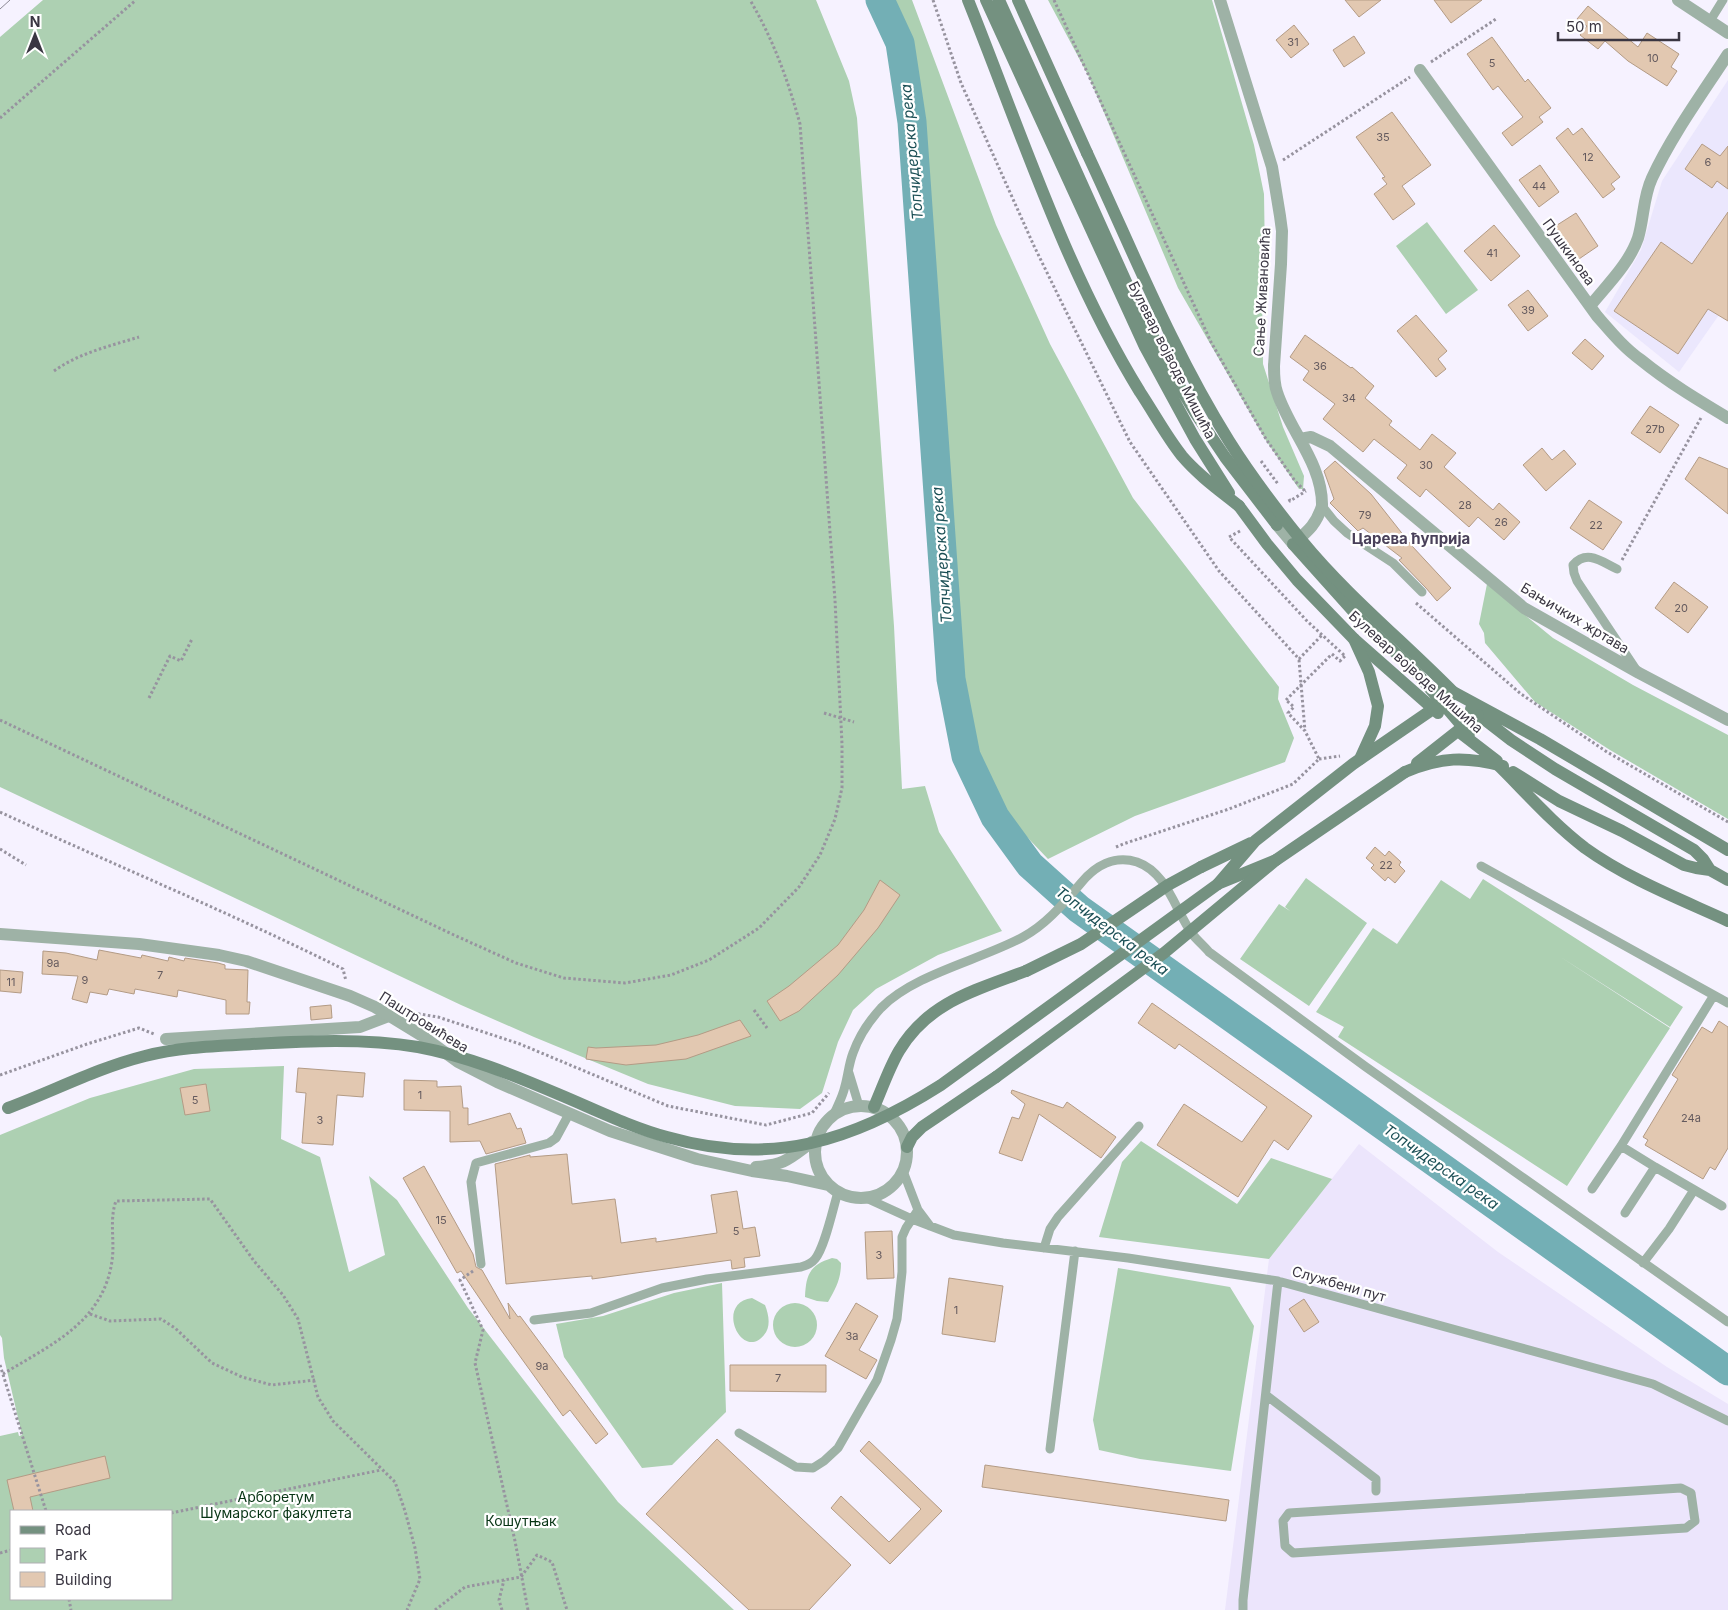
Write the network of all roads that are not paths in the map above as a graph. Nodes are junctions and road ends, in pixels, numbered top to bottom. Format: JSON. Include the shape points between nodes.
{"nodes":[{"id":1,"x":968,"y":0,"type":"edge"},
{"id":2,"x":986,"y":0,"type":"edge"},
{"id":3,"x":998,"y":0,"type":"edge"},
{"id":4,"x":1018,"y":0,"type":"edge"},
{"id":5,"x":1220,"y":0,"type":"edge"},
{"id":6,"x":1678,"y":0,"type":"edge"},
{"id":7,"x":1723,"y":0,"type":"edge"},
{"id":8,"x":1710,"y":21,"type":"junction"},
{"id":9,"x":1728,"y":33,"type":"edge"},
{"id":10,"x":1726,"y":61,"type":"edge"},
{"id":11,"x":1425,"y":67,"type":"road end"},
{"id":12,"x":1590,"y":306,"type":"junction"},
{"id":13,"x":1728,"y":418,"type":"edge"},
{"id":14,"x":1300,"y":439,"type":"junction"},
{"id":15,"x":1238,"y":506,"type":"junction"},
{"id":16,"x":1322,"y":506,"type":"junction"},
{"id":17,"x":1277,"y":525,"type":"joint"},
{"id":18,"x":1293,"y":544,"type":"junction"},
{"id":19,"x":1617,"y":569,"type":"dead end"},
{"id":20,"x":1422,"y":592,"type":"dead end"},
{"id":21,"x":1354,"y":639,"type":"junction"},
{"id":22,"x":1416,"y":672,"type":"junction"},
{"id":23,"x":1639,"y":673,"type":"junction"},
{"id":24,"x":1454,"y":694,"type":"junction"},
{"id":25,"x":1433,"y":709,"type":"junction"},
{"id":26,"x":1478,"y":715,"type":"junction"},
{"id":27,"x":1728,"y":720,"type":"edge"},
{"id":28,"x":1458,"y":731,"type":"junction"},
{"id":29,"x":1360,"y":759,"type":"junction"},
{"id":30,"x":1503,"y":766,"type":"junction"},
{"id":31,"x":1404,"y":772,"type":"junction"},
{"id":32,"x":1256,"y":841,"type":"junction"},
{"id":33,"x":1728,"y":850,"type":"edge"},
{"id":34,"x":1276,"y":860,"type":"junction"},
{"id":35,"x":1481,"y":866,"type":"dead end"},
{"id":36,"x":1710,"y":870,"type":"junction"},
{"id":37,"x":1728,"y":880,"type":"edge"},
{"id":38,"x":1218,"y":884,"type":"junction"},
{"id":39,"x":1728,"y":921,"type":"edge"},
{"id":40,"x":0,"y":934,"type":"edge"},
{"id":41,"x":1714,"y":996,"type":"junction"},
{"id":42,"x":1728,"y":1003,"type":"edge"},
{"id":43,"x":389,"y":1016,"type":"junction"},
{"id":44,"x":166,"y":1039,"type":"road end"},
{"id":45,"x":849,"y":1070,"type":"junction"},
{"id":46,"x":859,"y":1106,"type":"junction"},
{"id":47,"x":874,"y":1107,"type":"junction"},
{"id":48,"x":4,"y":1109,"type":"edge"},
{"id":49,"x":569,"y":1114,"type":"junction"},
{"id":50,"x":834,"y":1114,"type":"junction"},
{"id":51,"x":1139,"y":1126,"type":"dead end"},
{"id":52,"x":816,"y":1139,"type":"junction"},
{"id":53,"x":1621,"y":1146,"type":"junction"},
{"id":54,"x":907,"y":1147,"type":"junction"},
{"id":55,"x":731,"y":1167,"type":"junction"},
{"id":56,"x":1655,"y":1168,"type":"junction"},
{"id":57,"x":903,"y":1171,"type":"junction"},
{"id":58,"x":833,"y":1188,"type":"junction"},
{"id":59,"x":1592,"y":1189,"type":"dead end"},
{"id":60,"x":1694,"y":1190,"type":"junction"},
{"id":61,"x":866,"y":1198,"type":"junction"},
{"id":62,"x":1722,"y":1206,"type":"dead end"},
{"id":63,"x":918,"y":1210,"type":"junction"},
{"id":64,"x":1625,"y":1213,"type":"dead end"},
{"id":65,"x":912,"y":1219,"type":"junction"},
{"id":66,"x":930,"y":1226,"type":"junction"},
{"id":67,"x":1044,"y":1248,"type":"junction"},
{"id":68,"x":1076,"y":1252,"type":"junction"},
{"id":69,"x":1643,"y":1263,"type":"junction"},
{"id":70,"x":481,"y":1264,"type":"road end"},
{"id":71,"x":1278,"y":1281,"type":"junction"},
{"id":72,"x":534,"y":1320,"type":"dead end"},
{"id":73,"x":1728,"y":1322,"type":"edge"},
{"id":74,"x":1266,"y":1395,"type":"junction"},
{"id":75,"x":1728,"y":1421,"type":"edge"},
{"id":76,"x":739,"y":1433,"type":"dead end"},
{"id":77,"x":1050,"y":1449,"type":"dead end"},
{"id":78,"x":1376,"y":1490,"type":"dead end"},
{"id":79,"x":1381,"y":1547,"type":"joint"},
{"id":80,"x":1243,"y":1610,"type":"edge"}],
"edges":[{"from":1,"to":15,"type":"main road","via":[[1092,306],[1127,371],[1181,455]]},
{"from":2,"to":15,"type":"main road","name":"Булевар војводе Мишића","via":[[1145,347],[1195,439]]},
{"from":3,"to":17,"type":"main road","via":[[1168,367],[1225,457]]},
{"from":4,"to":24,"type":"main road","name":"Булевар војводе Мишића","bridge":true,"via":[[1163,318],[1229,441],[1321,564]]},
{"from":5,"to":14,"type":"street","name":"Сање Живановића","via":[[1272,167],[1282,231],[1274,366],[1276,390]]},
{"from":6,"to":8,"type":"street"},
{"from":7,"to":8,"type":"lane"},
{"from":8,"to":9,"type":"street"},
{"from":10,"to":12,"type":"street","via":[[1653,175],[1638,238],[1627,260]]},
{"from":11,"to":12,"type":"street","name":"Пушкинова"},
{"from":12,"to":13,"type":"street","name":"Пушкинова","via":[[1617,339],[1640,360]]},
{"from":14,"to":16,"type":"street","name":"Сање Живановића","via":[[1319,482]]},
{"from":14,"to":23,"type":"street","name":"Бањичких жртава","via":[[1311,437],[1330,446],[1524,608]]},
{"from":15,"to":21,"type":"main road","name":"Булевар војводе Мишића","bridge":true,"via":[[1297,580]]},
{"from":16,"to":18,"type":"street","via":[[1314,526]]},
{"from":16,"to":20,"type":"lane","via":[[1347,533],[1393,563]]},
{"from":17,"to":18,"type":"street"},
{"from":18,"to":22,"type":"main road","via":[[1362,621]]},
{"from":19,"to":23,"type":"lane","via":[[1586,557],[1573,565],[1577,581]]},
{"from":21,"to":25,"type":"main road","name":"Булевар војводе Мишића","bridge":true},
{"from":21,"to":29,"type":"main road","bridge":true,"via":[[1369,672],[1378,706],[1375,726]]},
{"from":22,"to":33,"type":"main road","via":[[1491,711]]},
{"from":22,"to":39,"type":"main road","via":[[1483,750],[1584,847],[1624,872]]},
{"from":23,"to":27,"type":"street","name":"Бањичких жртава"},
{"from":24,"to":25,"type":"main road","bridge":true},
{"from":24,"to":26,"type":"main road","name":"Булевар војводе Мишића"},
{"from":25,"to":28,"type":"main road","name":"Булевар војводе Мишића"},
{"from":25,"to":29,"type":"main road"},
{"from":26,"to":28,"type":"main road","bridge":true},
{"from":26,"to":36,"type":"main road","name":"Булевар војводе Мишића","via":[[1555,769],[1694,850]]},
{"from":28,"to":30,"type":"main road","name":"Булевар војводе Мишића","bridge":true},
{"from":28,"to":31,"type":"main road","bridge":true},
{"from":29,"to":32,"type":"main road"},
{"from":30,"to":31,"type":"main road","bridge":true,"via":[[1475,759],[1449,759]]},
{"from":30,"to":36,"type":"main road","name":"Булевар војводе Мишића","via":[[1559,801],[1684,865]]},
{"from":31,"to":34,"type":"main road"},
{"from":32,"to":38,"type":"main road"},
{"from":32,"to":47,"type":"main road","bridge":true,"via":[[1168,885],[1050,961],[955,999],[933,1012],[898,1052]]},
{"from":34,"to":38,"type":"main road","bridge":true},
{"from":34,"to":54,"type":"main road","bridge":true,"via":[[1164,953],[996,1077],[922,1127]]},
{"from":35,"to":41,"type":"lane"},
{"from":36,"to":37,"type":"main road","name":"Булевар војводе Мишића"},
{"from":38,"to":48,"type":"main road","bridge":true,"via":[[918,1100],[860,1129],[805,1144],[734,1149],[686,1142],[649,1131],[471,1061],[420,1048],[364,1042],[266,1043],[147,1055],[104,1068]]},
{"from":40,"to":43,"type":"street","name":"Паштровићева","via":[[139,944],[220,955],[350,996]]},
{"from":41,"to":42,"type":"lane"},
{"from":41,"to":53,"type":"lane"},
{"from":43,"to":44,"type":"street","via":[[360,1027]]},
{"from":43,"to":49,"type":"street","name":"Паштровићева","via":[[458,1062]]},
{"from":45,"to":46,"type":"lane"},
{"from":45,"to":50,"type":"lane"},
{"from":45,"to":69,"type":"lane","via":[[863,1032],[892,999],[928,978],[1040,927],[1095,869],[1113,860],[1127,860],[1148,867],[1158,875],[1193,935],[1209,952]]},
{"from":46,"to":47,"type":"street"},
{"from":46,"to":50,"type":"street"},
{"from":47,"to":54,"type":"street","via":[[898,1124]]},
{"from":49,"to":55,"type":"street","name":"Паштровићева","via":[[654,1146]]},
{"from":49,"to":70,"type":"lane","via":[[556,1138],[549,1143],[476,1164],[471,1182]]},
{"from":50,"to":52,"type":"street"},
{"from":51,"to":67,"type":"lane","via":[[1058,1217],[1050,1228]]},
{"from":52,"to":55,"type":"street","name":"Паштровићева","via":[[785,1162],[772,1166]]},
{"from":52,"to":58,"type":"street","via":[[816,1164]]},
{"from":53,"to":56,"type":"lane"},
{"from":53,"to":59,"type":"lane"},
{"from":54,"to":57,"type":"street"},
{"from":55,"to":58,"type":"street","name":"Паштровићева"},
{"from":56,"to":60,"type":"lane"},
{"from":56,"to":64,"type":"lane"},
{"from":57,"to":61,"type":"street","via":[[888,1189]]},
{"from":57,"to":63,"type":"lane"},
{"from":58,"to":61,"type":"street","via":[[854,1198]]},
{"from":58,"to":72,"type":"lane","via":[[822,1245],[809,1264],[707,1279],[653,1291],[591,1313]]},
{"from":60,"to":62,"type":"lane"},
{"from":60,"to":69,"type":"lane"},
{"from":61,"to":65,"type":"lane","name":"Службени пут"},
{"from":63,"to":65,"type":"lane"},
{"from":63,"to":66,"type":"lane"},
{"from":65,"to":66,"type":"lane","name":"Службени пут"},
{"from":65,"to":76,"type":"lane","via":[[902,1237],[897,1319],[891,1340],[877,1380],[838,1448],[813,1468],[796,1467]]},
{"from":66,"to":67,"type":"lane","name":"Службени пут","via":[[954,1235]]},
{"from":67,"to":68,"type":"lane","name":"Службени пут"},
{"from":68,"to":71,"type":"lane","name":"Службени пут"},
{"from":68,"to":77,"type":"lane"},
{"from":69,"to":73,"type":"lane"},
{"from":71,"to":74,"type":"lane"},
{"from":71,"to":75,"type":"lane","name":"Службени пут","via":[[1653,1384]]},
{"from":74,"to":78,"type":"lane","via":[[1376,1479]]},
{"from":74,"to":80,"type":"lane"},
{"from":79,"to":79,"type":"lane","via":[[1686,1528],[1695,1520],[1691,1493],[1681,1488],[1289,1513],[1283,1520],[1285,1546],[1293,1553]]}]}
